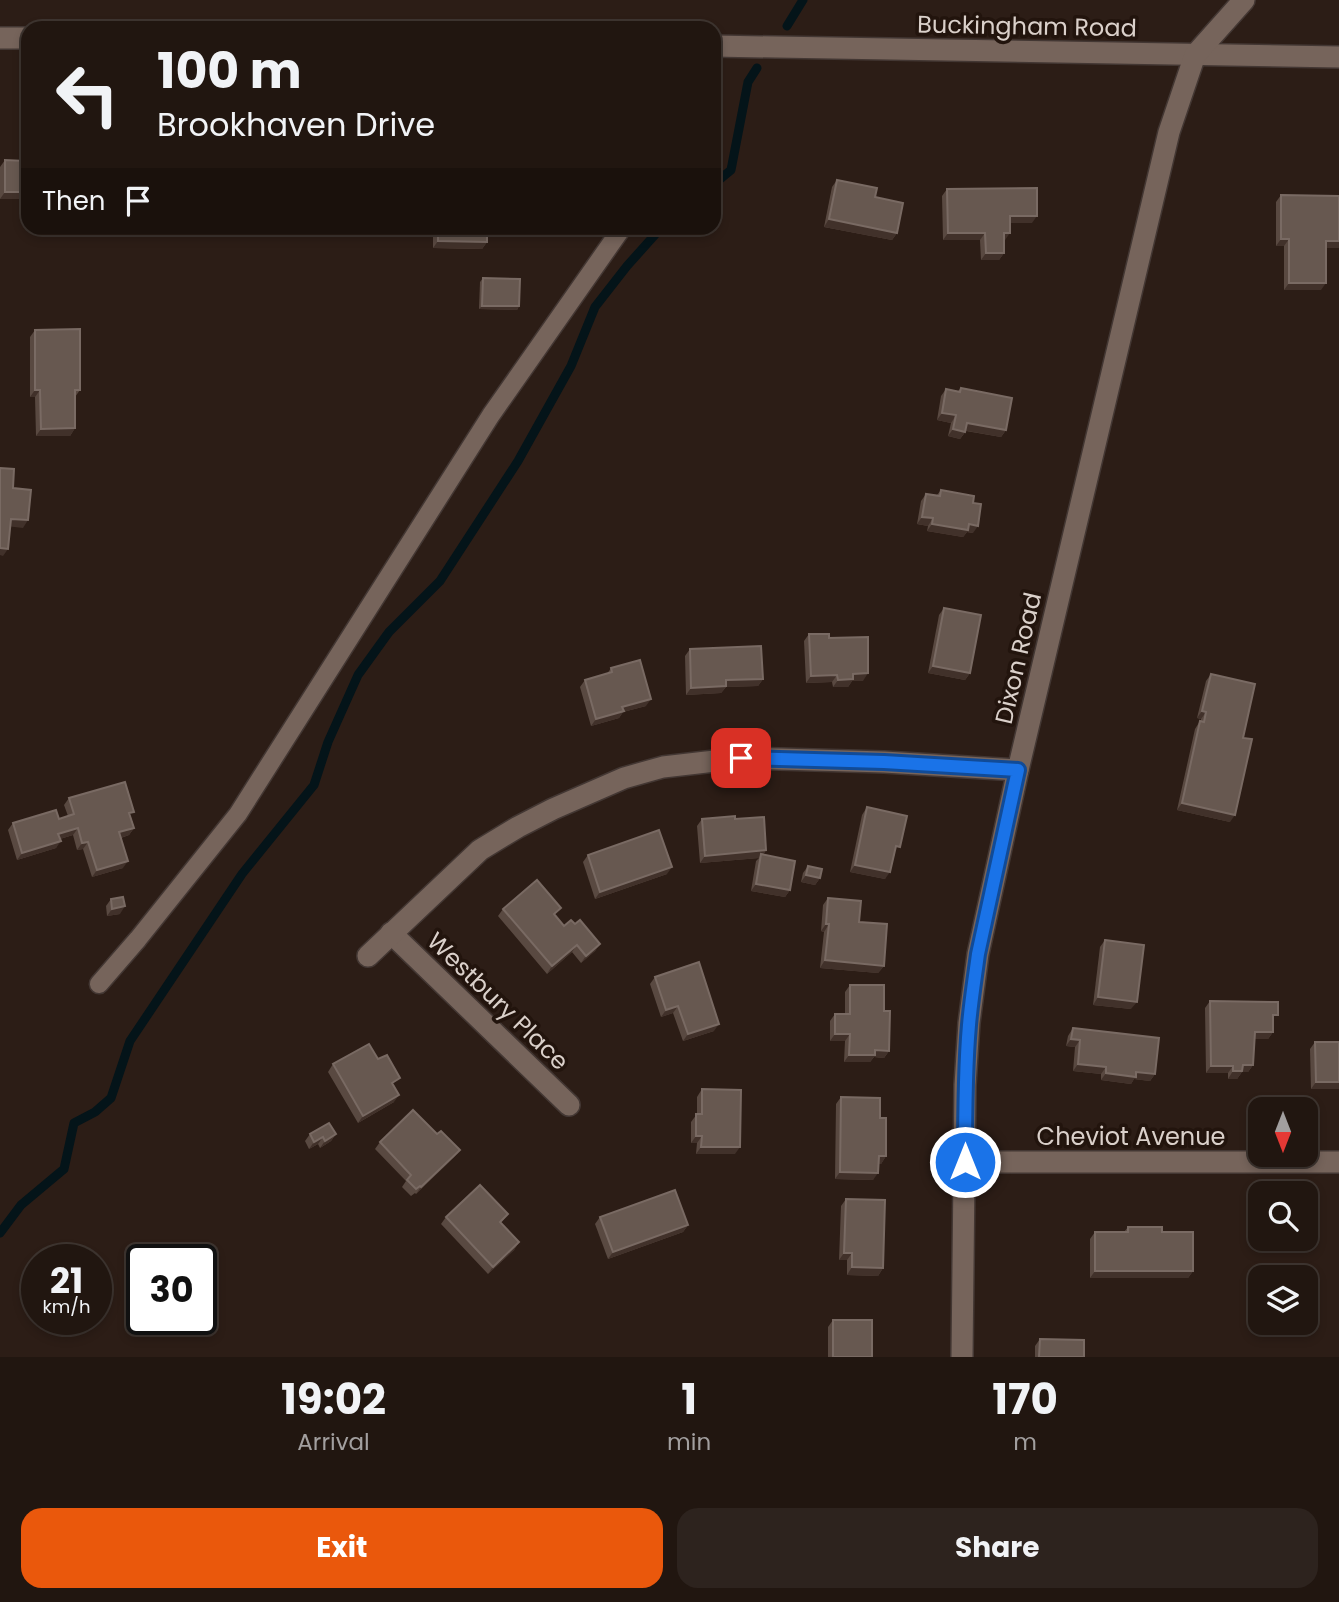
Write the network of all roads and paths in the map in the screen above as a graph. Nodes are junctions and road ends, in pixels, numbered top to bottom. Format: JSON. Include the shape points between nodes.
{"nodes":[{"id":1,"x":1244,"y":0,"type":"edge"},
{"id":2,"x":0,"y":38,"type":"edge"},
{"id":3,"x":21,"y":38,"type":"edge"},
{"id":4,"x":721,"y":46,"type":"edge"},
{"id":5,"x":1195,"y":55,"type":"junction"},
{"id":6,"x":1339,"y":57,"type":"edge"},
{"id":7,"x":617,"y":235,"type":"edge"},
{"id":8,"x":1018,"y":770,"type":"junction"},
{"id":9,"x":391,"y":933,"type":"junction"},
{"id":10,"x":368,"y":956,"type":"dead end"},
{"id":11,"x":99,"y":984,"type":"dead end"},
{"id":12,"x":569,"y":1105,"type":"dead end"},
{"id":13,"x":965,"y":1162,"type":"junction"},
{"id":14,"x":1339,"y":1162,"type":"edge"},
{"id":15,"x":962,"y":1357,"type":"edge"}],
"edges":[{"from":1,"to":5,"type":"street","name":"Dixon Road"},
{"from":2,"to":3,"type":"street"},
{"from":4,"to":5,"type":"street","name":"Buckingham Road"},
{"from":5,"to":6,"type":"street","name":"Buckingham Road"},
{"from":5,"to":8,"type":"street","name":"Dixon Road","via":[[1169,132]]},
{"from":7,"to":11,"type":"lane","via":[[491,415],[238,814]]},
{"from":8,"to":9,"type":"street","via":[[741,758],[663,767],[553,808],[480,850]]},
{"from":8,"to":13,"type":"street","name":"Dixon Road","via":[[978,954],[965,1085]]},
{"from":9,"to":10,"type":"street"},
{"from":9,"to":12,"type":"street","name":"Westbury Place"},
{"from":13,"to":14,"type":"street","name":"Cheviot Avenue"},
{"from":13,"to":15,"type":"street","name":"Dixon Road"}]}
